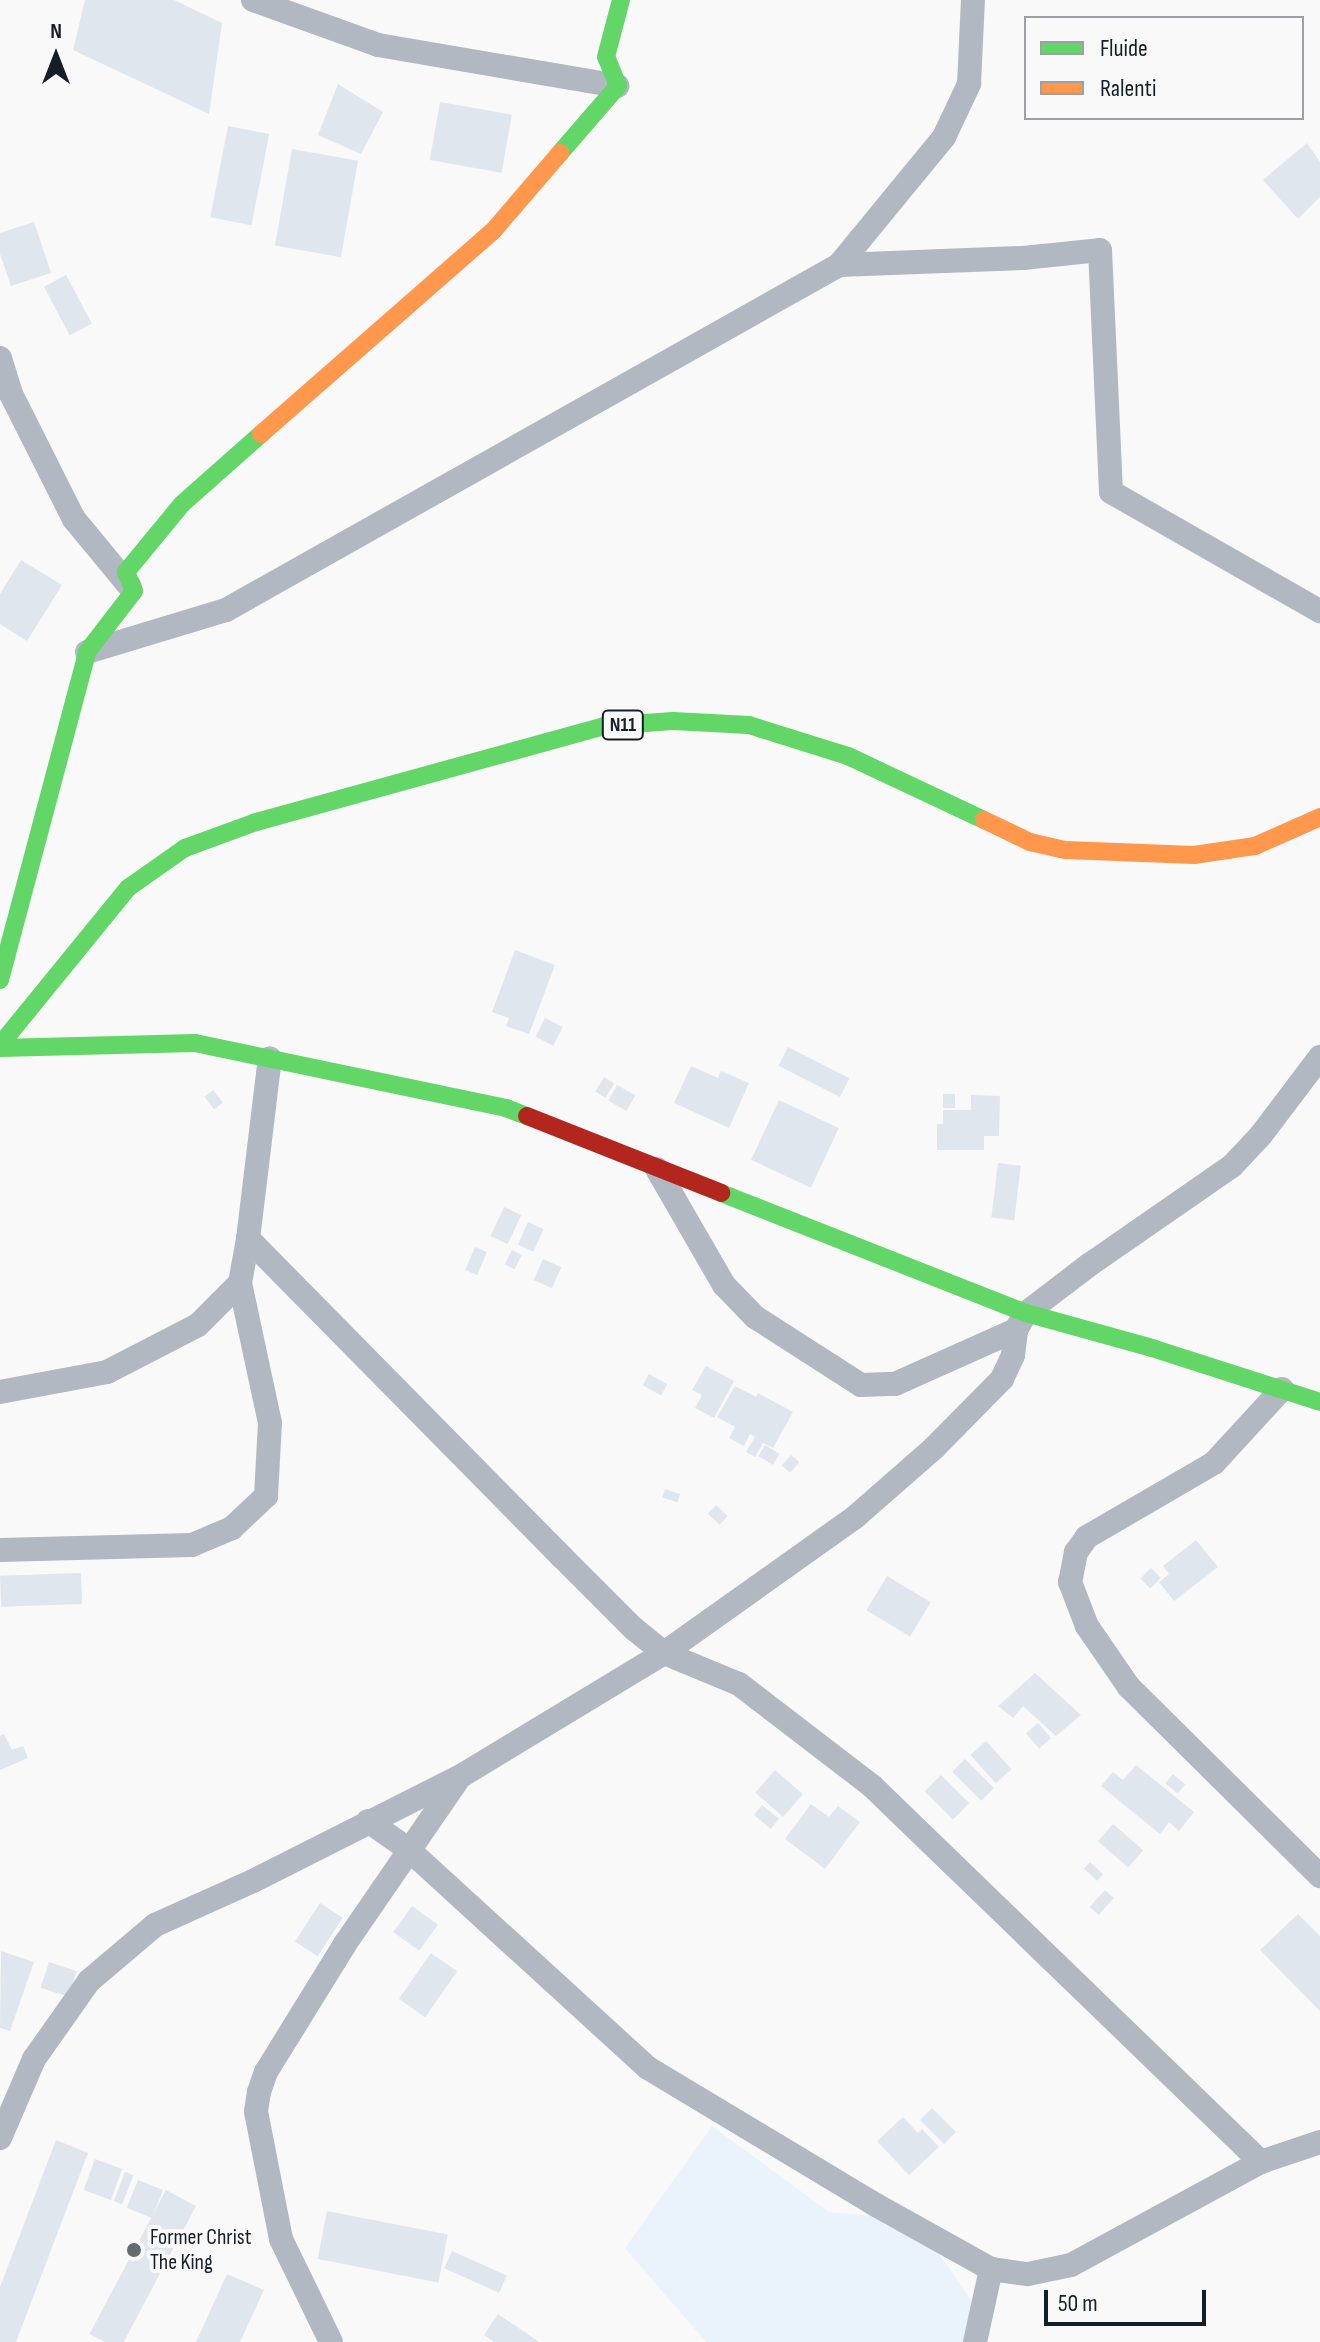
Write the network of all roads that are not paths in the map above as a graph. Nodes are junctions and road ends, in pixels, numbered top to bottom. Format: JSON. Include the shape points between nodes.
{"nodes":[{"id":1,"x":253,"y":0,"type":"edge"},
{"id":2,"x":621,"y":0,"type":"edge"},
{"id":3,"x":973,"y":0,"type":"edge"},
{"id":4,"x":618,"y":86,"type":"junction"},
{"id":5,"x":839,"y":265,"type":"junction"},
{"id":6,"x":0,"y":358,"type":"edge"},
{"id":7,"x":134,"y":591,"type":"junction"},
{"id":8,"x":1320,"y":611,"type":"edge"},
{"id":9,"x":87,"y":652,"type":"junction"},
{"id":10,"x":1320,"y":817,"type":"edge"},
{"id":11,"x":0,"y":980,"type":"edge"},
{"id":12,"x":0,"y":1046,"type":"edge"},
{"id":13,"x":1320,"y":1057,"type":"edge"},
{"id":14,"x":270,"y":1058,"type":"junction"},
{"id":15,"x":657,"y":1169,"type":"junction"},
{"id":16,"x":248,"y":1239,"type":"junction"},
{"id":17,"x":240,"y":1283,"type":"junction"},
{"id":18,"x":1021,"y":1322,"type":"junction"},
{"id":19,"x":1282,"y":1389,"type":"junction"},
{"id":20,"x":0,"y":1392,"type":"edge"},
{"id":21,"x":1320,"y":1402,"type":"edge"},
{"id":22,"x":0,"y":1550,"type":"edge"},
{"id":23,"x":664,"y":1653,"type":"junction"},
{"id":24,"x":461,"y":1776,"type":"junction"},
{"id":25,"x":368,"y":1821,"type":"junction"},
{"id":26,"x":408,"y":1849,"type":"junction"},
{"id":27,"x":1320,"y":1876,"type":"edge"},
{"id":28,"x":0,"y":2138,"type":"edge"},
{"id":29,"x":1320,"y":2142,"type":"edge"},
{"id":30,"x":1261,"y":2162,"type":"junction"},
{"id":31,"x":991,"y":2269,"type":"junction"},
{"id":32,"x":331,"y":2342,"type":"edge"},
{"id":33,"x":975,"y":2342,"type":"edge"}],
"edges":[{"from":1,"to":4,"type":"street","via":[[378,45]]},
{"from":2,"to":4,"type":"main road","via":[[606,57]]},
{"from":3,"to":5,"type":"street","via":[[969,84],[944,137]]},
{"from":4,"to":7,"type":"main road","via":[[493,231],[182,504],[126,572]]},
{"from":5,"to":8,"type":"street","via":[[1100,250],[1111,492]]},
{"from":5,"to":9,"type":"street","via":[[226,610]]},
{"from":6,"to":7,"type":"street","via":[[11,394],[74,519]]},
{"from":7,"to":9,"type":"main road"},
{"from":9,"to":11,"type":"main road"},
{"from":10,"to":12,"type":"main road","number":"N11","via":[[1255,846],[1194,855],[1066,850],[1030,842],[848,756],[749,725],[673,721],[604,726],[256,822],[185,848],[128,888]]},
{"from":12,"to":14,"type":"main road","via":[[195,1043]]},
{"from":13,"to":18,"type":"street","via":[[1232,1166],[1089,1265]]},
{"from":14,"to":15,"type":"main road","via":[[506,1108]]},
{"from":14,"to":16,"type":"street"},
{"from":15,"to":18,"type":"main road"},
{"from":15,"to":18,"type":"street","via":[[724,1285],[755,1317],[861,1385],[895,1384]]},
{"from":16,"to":17,"type":"street"},
{"from":16,"to":23,"type":"street","via":[[572,1568]]},
{"from":17,"to":20,"type":"street","via":[[198,1325],[107,1372]]},
{"from":17,"to":22,"type":"street","via":[[270,1423],[266,1496],[232,1528],[192,1545]]},
{"from":18,"to":19,"type":"main road"},
{"from":18,"to":23,"type":"street","via":[[1002,1379],[934,1448],[854,1518]]},
{"from":19,"to":21,"type":"main road"},
{"from":19,"to":27,"type":"street","via":[[1214,1463],[1087,1537],[1076,1552],[1070,1582],[1087,1626],[1129,1687]]},
{"from":23,"to":24,"type":"street"},
{"from":23,"to":30,"type":"street","via":[[739,1684],[872,1786]]},
{"from":24,"to":25,"type":"street"},
{"from":24,"to":26,"type":"street"},
{"from":25,"to":26,"type":"street"},
{"from":25,"to":28,"type":"street","via":[[155,1925],[89,1981],[34,2059]]},
{"from":26,"to":31,"type":"street","via":[[648,2068]]},
{"from":26,"to":32,"type":"street","via":[[266,2072],[256,2111],[281,2239]]},
{"from":29,"to":30,"type":"street"},
{"from":30,"to":31,"type":"street","via":[[1071,2265],[1028,2274]]},
{"from":31,"to":33,"type":"street"}]}
